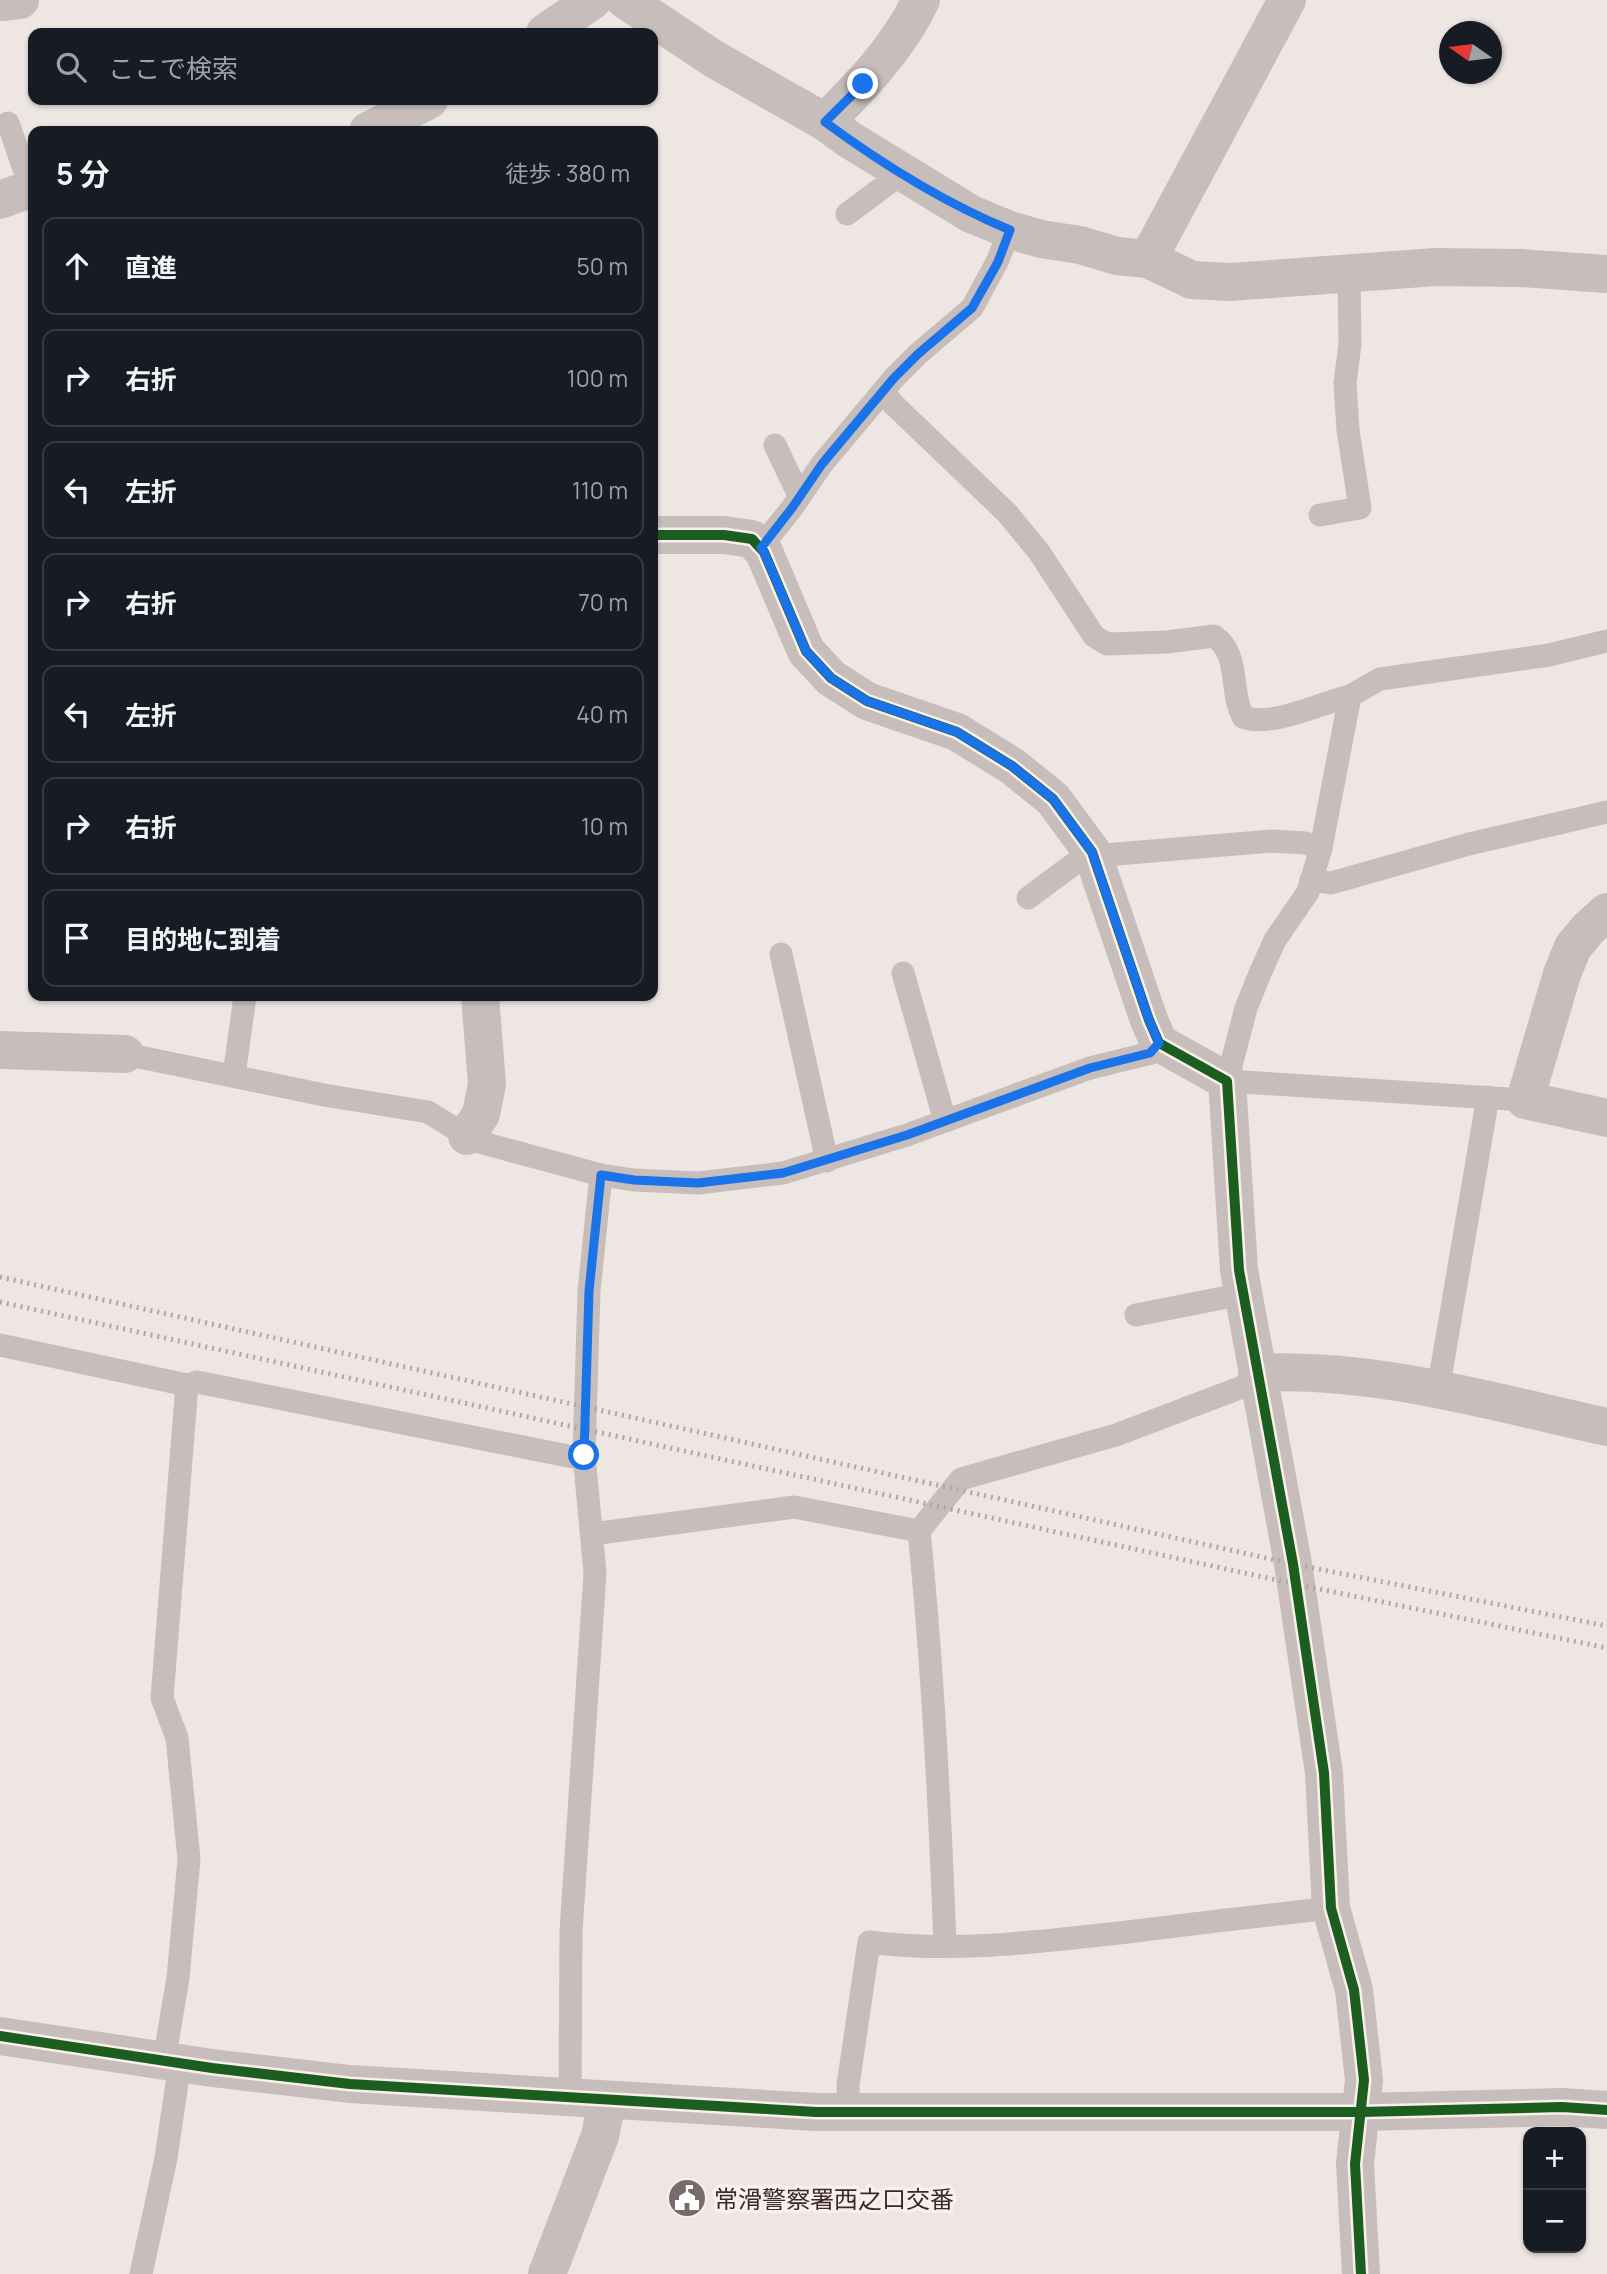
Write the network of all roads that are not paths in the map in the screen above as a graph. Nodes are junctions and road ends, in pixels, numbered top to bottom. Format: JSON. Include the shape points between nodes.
{"nodes":[{"id":1,"x":20,"y":0,"type":"edge"},
{"id":2,"x":593,"y":0,"type":"edge"},
{"id":3,"x":625,"y":0,"type":"edge"},
{"id":4,"x":921,"y":0,"type":"edge"},
{"id":5,"x":1287,"y":0,"type":"edge"},
{"id":6,"x":0,"y":1,"type":"edge"},
{"id":7,"x":552,"y":28,"type":"edge"},
{"id":8,"x":412,"y":105,"type":"edge"},
{"id":9,"x":825,"y":122,"type":"junction"},
{"id":10,"x":8,"y":123,"type":"dead end"},
{"id":11,"x":376,"y":126,"type":"edge"},
{"id":12,"x":899,"y":171,"type":"junction"},
{"id":13,"x":21,"y":192,"type":"edge"},
{"id":14,"x":847,"y":214,"type":"dead end"},
{"id":15,"x":1010,"y":230,"type":"junction"},
{"id":16,"x":1148,"y":259,"type":"junction"},
{"id":17,"x":1349,"y":272,"type":"junction"},
{"id":18,"x":1607,"y":275,"type":"edge"},
{"id":19,"x":884,"y":391,"type":"junction"},
{"id":20,"x":775,"y":444,"type":"dead end"},
{"id":21,"x":802,"y":494,"type":"junction"},
{"id":22,"x":1321,"y":515,"type":"dead end"},
{"id":23,"x":658,"y":535,"type":"edge"},
{"id":24,"x":761,"y":548,"type":"junction"},
{"id":25,"x":1607,"y":640,"type":"edge"},
{"id":26,"x":1350,"y":696,"type":"junction"},
{"id":27,"x":1607,"y":812,"type":"edge"},
{"id":28,"x":1321,"y":848,"type":"junction"},
{"id":29,"x":1093,"y":856,"type":"junction"},
{"id":30,"x":1311,"y":880,"type":"junction"},
{"id":31,"x":1028,"y":898,"type":"dead end"},
{"id":32,"x":1607,"y":912,"type":"edge"},
{"id":33,"x":781,"y":954,"type":"dead end"},
{"id":34,"x":903,"y":973,"type":"dead end"},
{"id":35,"x":244,"y":1001,"type":"edge"},
{"id":36,"x":480,"y":1001,"type":"edge"},
{"id":37,"x":1159,"y":1043,"type":"junction"},
{"id":38,"x":0,"y":1050,"type":"edge"},
{"id":39,"x":125,"y":1054,"type":"joint"},
{"id":40,"x":234,"y":1076,"type":"junction"},
{"id":41,"x":1227,"y":1081,"type":"junction"},
{"id":42,"x":1488,"y":1097,"type":"junction"},
{"id":43,"x":1525,"y":1100,"type":"junction"},
{"id":44,"x":1607,"y":1118,"type":"edge"},
{"id":45,"x":945,"y":1121,"type":"junction"},
{"id":46,"x":467,"y":1136,"type":"junction"},
{"id":47,"x":827,"y":1161,"type":"junction"},
{"id":48,"x":601,"y":1175,"type":"junction"},
{"id":49,"x":1243,"y":1294,"type":"junction"},
{"id":50,"x":1136,"y":1315,"type":"dead end"},
{"id":51,"x":0,"y":1345,"type":"edge"},
{"id":52,"x":1257,"y":1377,"type":"junction"},
{"id":53,"x":187,"y":1385,"type":"junction"},
{"id":54,"x":1438,"y":1390,"type":"junction"},
{"id":55,"x":1607,"y":1427,"type":"edge"},
{"id":56,"x":584,"y":1455,"type":"junction"},
{"id":57,"x":919,"y":1531,"type":"junction"},
{"id":58,"x":592,"y":1534,"type":"junction"},
{"id":59,"x":1331,"y":1908,"type":"junction"},
{"id":60,"x":944,"y":1947,"type":"junction"},
{"id":61,"x":0,"y":2036,"type":"edge"},
{"id":62,"x":172,"y":2062,"type":"junction"},
{"id":63,"x":570,"y":2098,"type":"junction"},
{"id":64,"x":607,"y":2100,"type":"junction"},
{"id":65,"x":1607,"y":2110,"type":"edge"},
{"id":66,"x":849,"y":2112,"type":"junction"},
{"id":67,"x":1361,"y":2112,"type":"junction"},
{"id":68,"x":141,"y":2274,"type":"edge"},
{"id":69,"x":547,"y":2274,"type":"edge"},
{"id":70,"x":1361,"y":2274,"type":"edge"}],
"edges":[{"from":1,"to":6,"type":"street"},
{"from":2,"to":7,"type":"street"},
{"from":3,"to":9,"type":"street","via":[[714,59]]},
{"from":4,"to":9,"type":"street","via":[[891,50]]},
{"from":5,"to":16,"type":"street"},
{"from":8,"to":11,"type":"street"},
{"from":9,"to":12,"type":"street"},
{"from":10,"to":13,"type":"lane"},
{"from":12,"to":14,"type":"lane","via":[[894,180]]},
{"from":12,"to":15,"type":"street","via":[[971,214]]},
{"from":15,"to":16,"type":"street"},
{"from":15,"to":19,"type":"lane","via":[[972,308],[918,354]]},
{"from":16,"to":17,"type":"street","via":[[1192,280],[1230,282]]},
{"from":17,"to":18,"type":"street","via":[[1509,267]]},
{"from":17,"to":22,"type":"lane","via":[[1348,430],[1360,508]]},
{"from":19,"to":21,"type":"lane"},
{"from":19,"to":26,"type":"lane","via":[[1007,513],[1094,636],[1107,643],[1214,636],[1226,644],[1237,707],[1250,720],[1285,716]]},
{"from":20,"to":21,"type":"lane"},
{"from":21,"to":24,"type":"lane"},
{"from":23,"to":24,"type":"street","via":[[724,535],[752,539]]},
{"from":24,"to":29,"type":"street","via":[[806,651],[831,678],[867,701],[957,732],[1012,766],[1053,799]]},
{"from":25,"to":26,"type":"lane","via":[[1549,655],[1380,679]]},
{"from":26,"to":28,"type":"lane"},
{"from":27,"to":30,"type":"lane","via":[[1331,883]]},
{"from":28,"to":29,"type":"lane","via":[[1272,841]]},
{"from":28,"to":30,"type":"lane"},
{"from":29,"to":31,"type":"lane","via":[[1075,863]]},
{"from":29,"to":37,"type":"street"},
{"from":30,"to":41,"type":"lane","via":[[1261,971]]},
{"from":32,"to":43,"type":"street","via":[[1573,947]]},
{"from":33,"to":47,"type":"lane"},
{"from":34,"to":45,"type":"lane"},
{"from":35,"to":40,"type":"lane"},
{"from":36,"to":46,"type":"street","via":[[487,1084],[481,1114]]},
{"from":37,"to":41,"type":"street"},
{"from":37,"to":45,"type":"lane","via":[[1150,1053],[1090,1068]]},
{"from":38,"to":39,"type":"street"},
{"from":39,"to":40,"type":"lane"},
{"from":40,"to":46,"type":"lane","via":[[428,1112]]},
{"from":41,"to":42,"type":"lane"},
{"from":41,"to":49,"type":"street"},
{"from":42,"to":43,"type":"lane"},
{"from":42,"to":54,"type":"lane"},
{"from":43,"to":44,"type":"street"},
{"from":45,"to":47,"type":"lane"},
{"from":46,"to":48,"type":"lane"},
{"from":47,"to":48,"type":"lane","via":[[783,1173],[698,1183]]},
{"from":48,"to":56,"type":"lane","via":[[589,1291]]},
{"from":49,"to":50,"type":"lane"},
{"from":49,"to":52,"type":"street"},
{"from":51,"to":53,"type":"lane"},
{"from":52,"to":54,"type":"street","via":[[1289,1372],[1332,1374]]},
{"from":52,"to":57,"type":"lane","via":[[1116,1435],[961,1479]]},
{"from":52,"to":59,"type":"street","via":[[1293,1564],[1324,1773]]},
{"from":53,"to":56,"type":"lane","via":[[197,1382],[573,1457]]},
{"from":53,"to":62,"type":"lane","via":[[162,1698],[177,1738],[189,1859]]},
{"from":54,"to":55,"type":"street"},
{"from":56,"to":58,"type":"lane"},
{"from":57,"to":58,"type":"lane","via":[[794,1507]]},
{"from":57,"to":60,"type":"lane"},
{"from":58,"to":63,"type":"lane","via":[[591,1657],[571,1931]]},
{"from":59,"to":60,"type":"lane","via":[[1062,1939]]},
{"from":59,"to":67,"type":"street","via":[[1354,1990],[1364,2080]]},
{"from":60,"to":66,"type":"lane","via":[[869,1942],[848,2085]]},
{"from":61,"to":62,"type":"street"},
{"from":62,"to":63,"type":"street","via":[[350,2084]]},
{"from":62,"to":68,"type":"lane","via":[[166,2158]]},
{"from":63,"to":64,"type":"street"},
{"from":64,"to":66,"type":"street"},
{"from":64,"to":69,"type":"street","via":[[600,2136]]},
{"from":65,"to":67,"type":"street"},
{"from":66,"to":67,"type":"street"},
{"from":67,"to":70,"type":"street","via":[[1355,2164]]}]}
